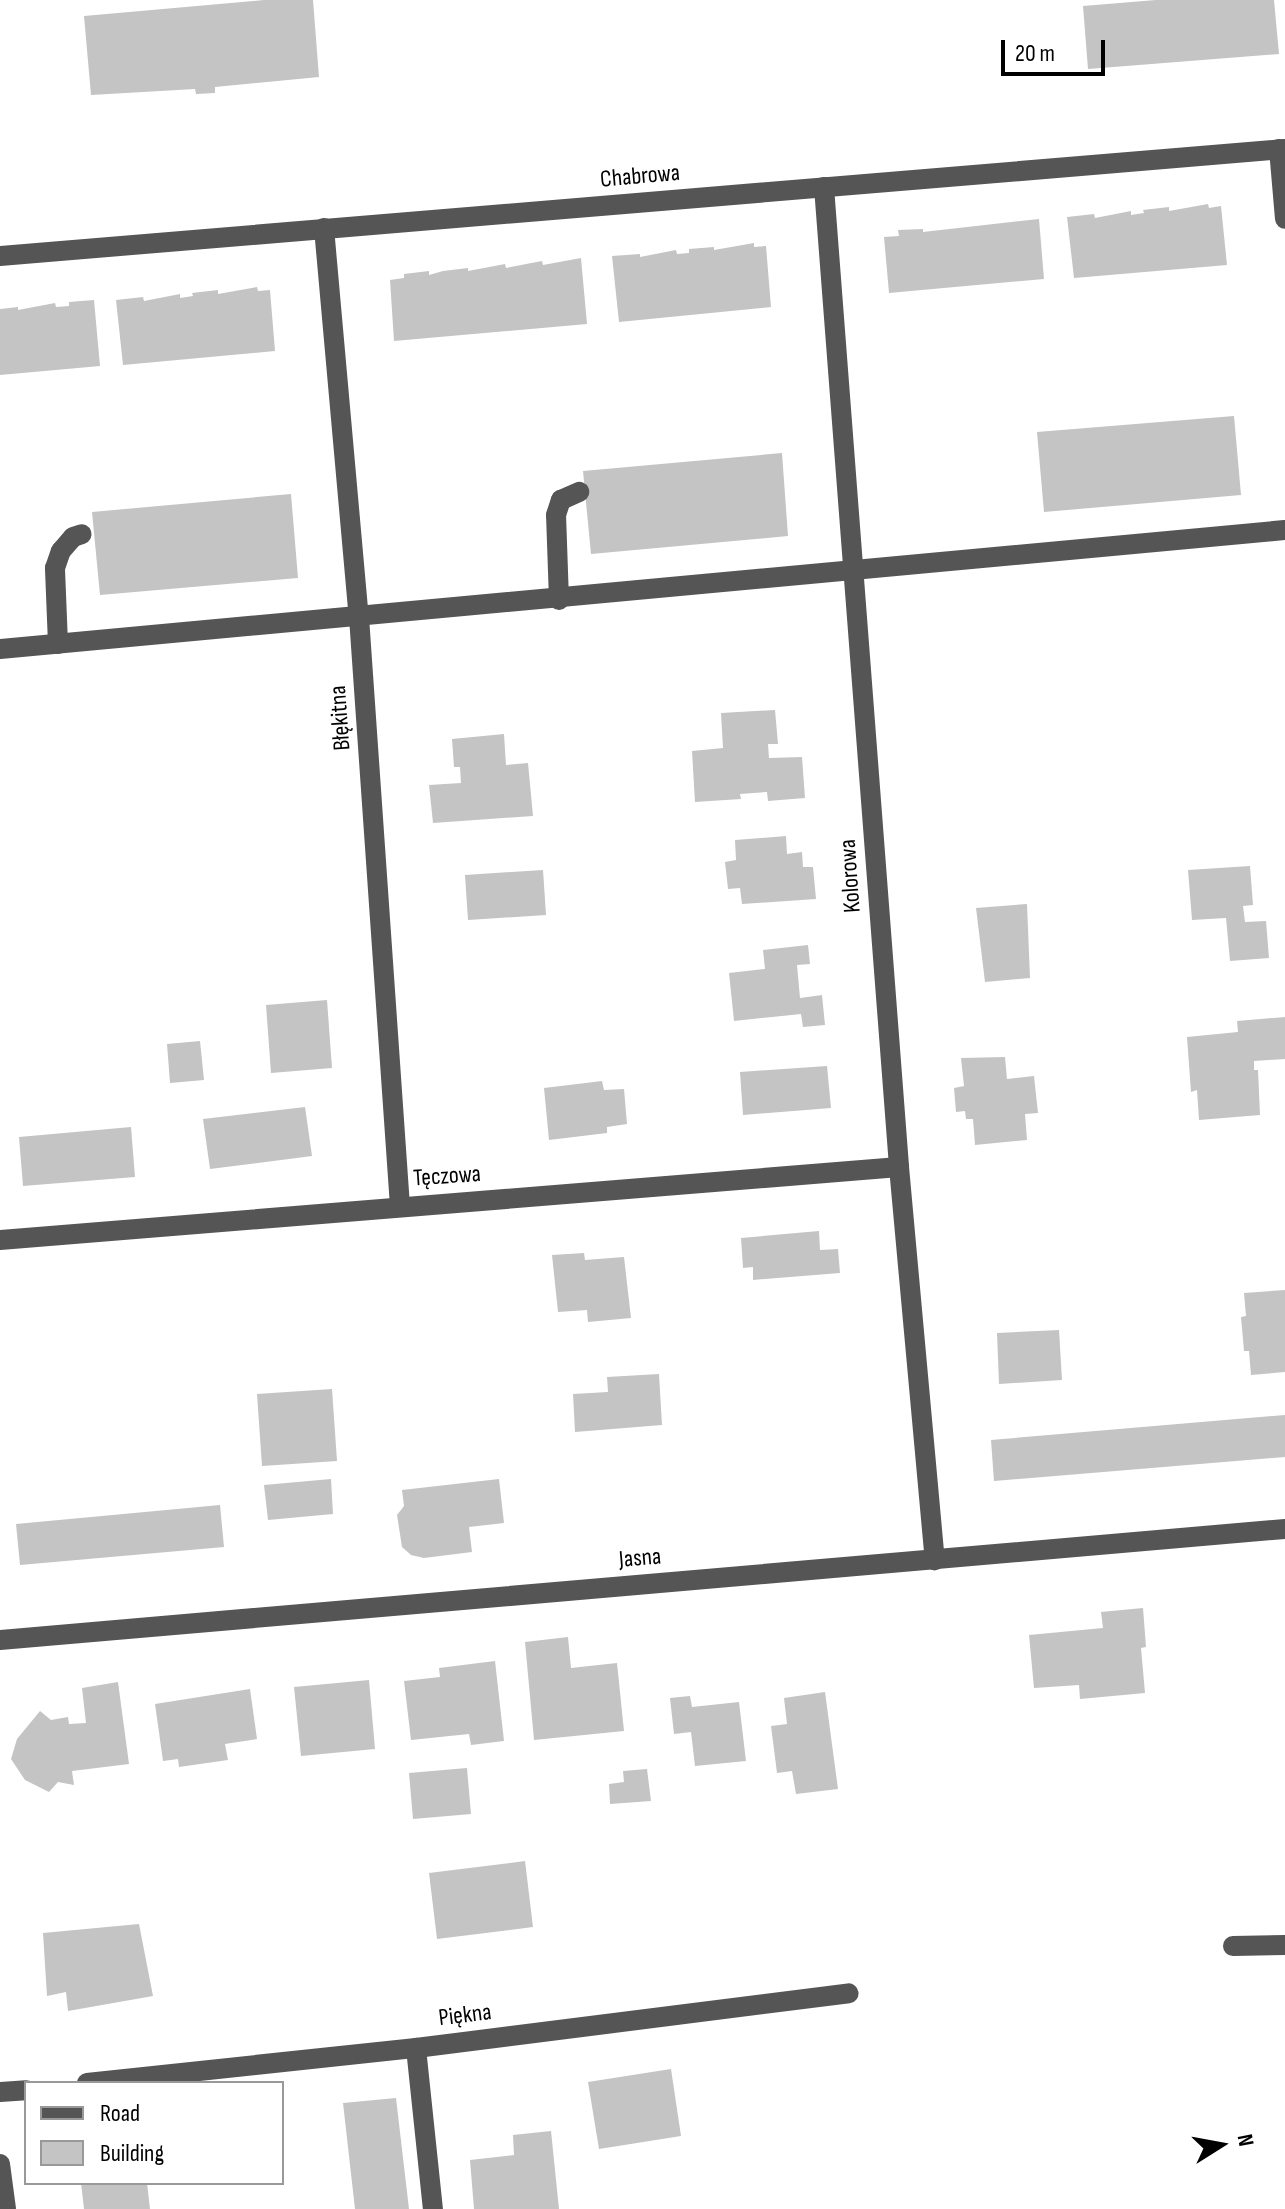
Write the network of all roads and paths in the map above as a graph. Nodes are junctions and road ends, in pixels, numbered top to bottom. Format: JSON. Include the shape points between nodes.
{"nodes":[{"id":1,"x":1282,"y":149,"type":"edge"},
{"id":2,"x":824,"y":187,"type":"junction"},
{"id":3,"x":1285,"y":219,"type":"edge"},
{"id":4,"x":324,"y":228,"type":"junction"},
{"id":5,"x":0,"y":256,"type":"edge"},
{"id":6,"x":579,"y":492,"type":"dead end"},
{"id":7,"x":1285,"y":530,"type":"edge"},
{"id":8,"x":82,"y":534,"type":"dead end"},
{"id":9,"x":853,"y":569,"type":"junction"},
{"id":10,"x":559,"y":600,"type":"junction"},
{"id":11,"x":359,"y":617,"type":"junction"},
{"id":12,"x":58,"y":644,"type":"junction"},
{"id":13,"x":0,"y":649,"type":"edge"},
{"id":14,"x":899,"y":1167,"type":"junction"},
{"id":15,"x":400,"y":1206,"type":"junction"},
{"id":16,"x":0,"y":1240,"type":"edge"},
{"id":17,"x":1285,"y":1529,"type":"edge"},
{"id":18,"x":935,"y":1560,"type":"junction"},
{"id":19,"x":0,"y":1640,"type":"edge"},
{"id":20,"x":1285,"y":1945,"type":"edge"},
{"id":21,"x":1233,"y":1946,"type":"dead end"},
{"id":22,"x":849,"y":1993,"type":"dead end"},
{"id":23,"x":416,"y":2048,"type":"junction"},
{"id":24,"x":106,"y":2081,"type":"edge"},
{"id":25,"x":24,"y":2090,"type":"edge"},
{"id":26,"x":0,"y":2092,"type":"edge"},
{"id":27,"x":0,"y":2164,"type":"edge"},
{"id":28,"x":6,"y":2209,"type":"edge"},
{"id":29,"x":433,"y":2209,"type":"edge"}],
"edges":[{"from":1,"to":2,"type":"street","name":"Chabrowa"},
{"from":1,"to":3,"type":"street"},
{"from":2,"to":4,"type":"street","name":"Chabrowa"},
{"from":2,"to":9,"type":"street","name":"Kolorowa"},
{"from":4,"to":5,"type":"street","name":"Chabrowa"},
{"from":4,"to":11,"type":"street","name":"Błękitna"},
{"from":6,"to":10,"type":"street","via":[[561,500],[556,515]]},
{"from":7,"to":9,"type":"street"},
{"from":8,"to":12,"type":"street","via":[[61,551],[55,568]]},
{"from":9,"to":10,"type":"street"},
{"from":9,"to":14,"type":"street","name":"Kolorowa"},
{"from":10,"to":11,"type":"street"},
{"from":11,"to":12,"type":"street"},
{"from":11,"to":15,"type":"street","name":"Błękitna"},
{"from":12,"to":13,"type":"street"},
{"from":14,"to":15,"type":"street","name":"Tęczowa"},
{"from":14,"to":18,"type":"street","name":"Kolorowa"},
{"from":15,"to":16,"type":"street","name":"Tęczowa"},
{"from":17,"to":18,"type":"street","name":"Jasna"},
{"from":18,"to":19,"type":"street","name":"Jasna"},
{"from":20,"to":21,"type":"street"},
{"from":22,"to":23,"type":"street","name":"Piękna"},
{"from":23,"to":24,"type":"street","name":"Piękna"},
{"from":23,"to":29,"type":"street"},
{"from":25,"to":26,"type":"street"},
{"from":27,"to":28,"type":"street"}]}
